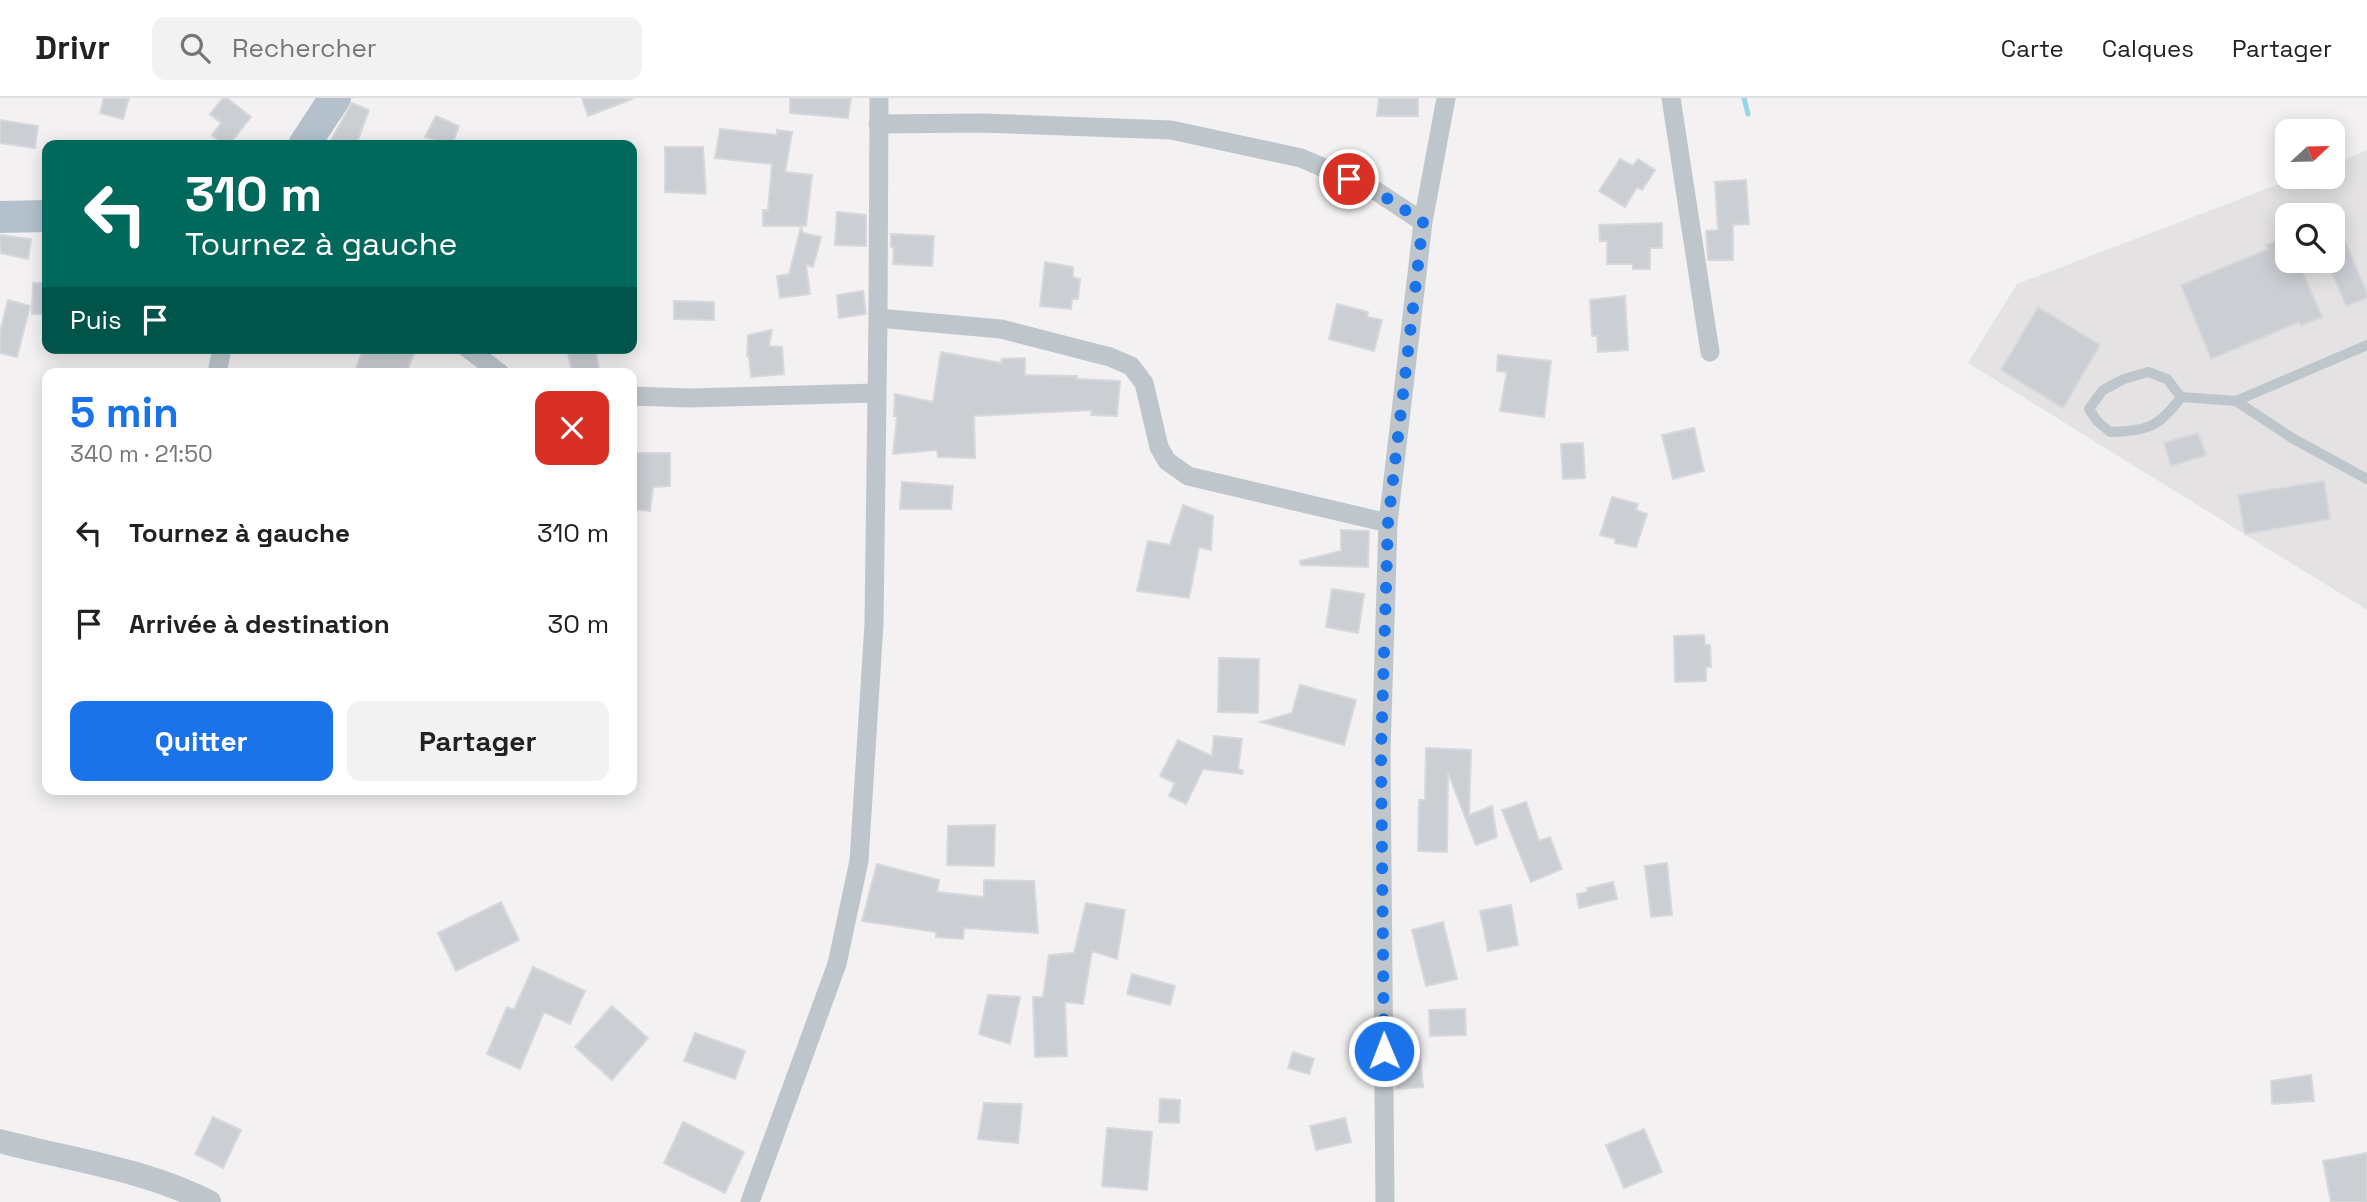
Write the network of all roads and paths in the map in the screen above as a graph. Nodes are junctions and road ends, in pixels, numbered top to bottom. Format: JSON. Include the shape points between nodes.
{"nodes":[{"id":1,"x":335,"y":98,"type":"edge"},
{"id":2,"x":879,"y":98,"type":"edge"},
{"id":3,"x":1446,"y":98,"type":"edge"},
{"id":4,"x":1671,"y":98,"type":"edge"},
{"id":5,"x":878,"y":124,"type":"junction"},
{"id":6,"x":307,"y":140,"type":"edge"},
{"id":7,"x":42,"y":216,"type":"edge"},
{"id":8,"x":0,"y":217,"type":"edge"},
{"id":9,"x":1423,"y":222,"type":"junction"},
{"id":10,"x":878,"y":317,"type":"junction"},
{"id":11,"x":2367,"y":345,"type":"edge"},
{"id":12,"x":1710,"y":352,"type":"dead end"},
{"id":13,"x":475,"y":354,"type":"edge"},
{"id":14,"x":493,"y":368,"type":"edge"},
{"id":15,"x":876,"y":393,"type":"junction"},
{"id":16,"x":637,"y":396,"type":"edge"},
{"id":17,"x":2181,"y":397,"type":"junction"},
{"id":18,"x":2236,"y":401,"type":"junction"},
{"id":19,"x":2367,"y":479,"type":"edge"},
{"id":20,"x":1388,"y":523,"type":"junction"},
{"id":21,"x":0,"y":1141,"type":"edge"},
{"id":22,"x":209,"y":1202,"type":"edge"},
{"id":23,"x":750,"y":1202,"type":"edge"},
{"id":24,"x":1385,"y":1202,"type":"edge"}],
"edges":[{"from":1,"to":6,"type":"main road"},
{"from":2,"to":5,"type":"street"},
{"from":3,"to":9,"type":"street"},
{"from":4,"to":12,"type":"street"},
{"from":5,"to":9,"type":"street","via":[[1171,130],[1301,158],[1373,189]]},
{"from":5,"to":10,"type":"street"},
{"from":7,"to":8,"type":"main road"},
{"from":9,"to":20,"type":"street"},
{"from":10,"to":15,"type":"street"},
{"from":10,"to":20,"type":"street","via":[[1001,329],[1110,357],[1131,366],[1144,383],[1159,447],[1167,461],[1188,475]]},
{"from":11,"to":18,"type":"lane"},
{"from":13,"to":14,"type":"street"},
{"from":15,"to":16,"type":"street"},
{"from":15,"to":23,"type":"street","via":[[874,624],[859,861],[837,964]]},
{"from":17,"to":17,"type":"lane","via":[[2166,379],[2148,372],[2103,390],[2089,409],[2110,432],[2141,430],[2166,419]]},
{"from":17,"to":18,"type":"lane"},
{"from":18,"to":19,"type":"lane"},
{"from":20,"to":24,"type":"street","via":[[1381,752]]},
{"from":21,"to":22,"type":"street","via":[[119,1168],[180,1187]]}]}
